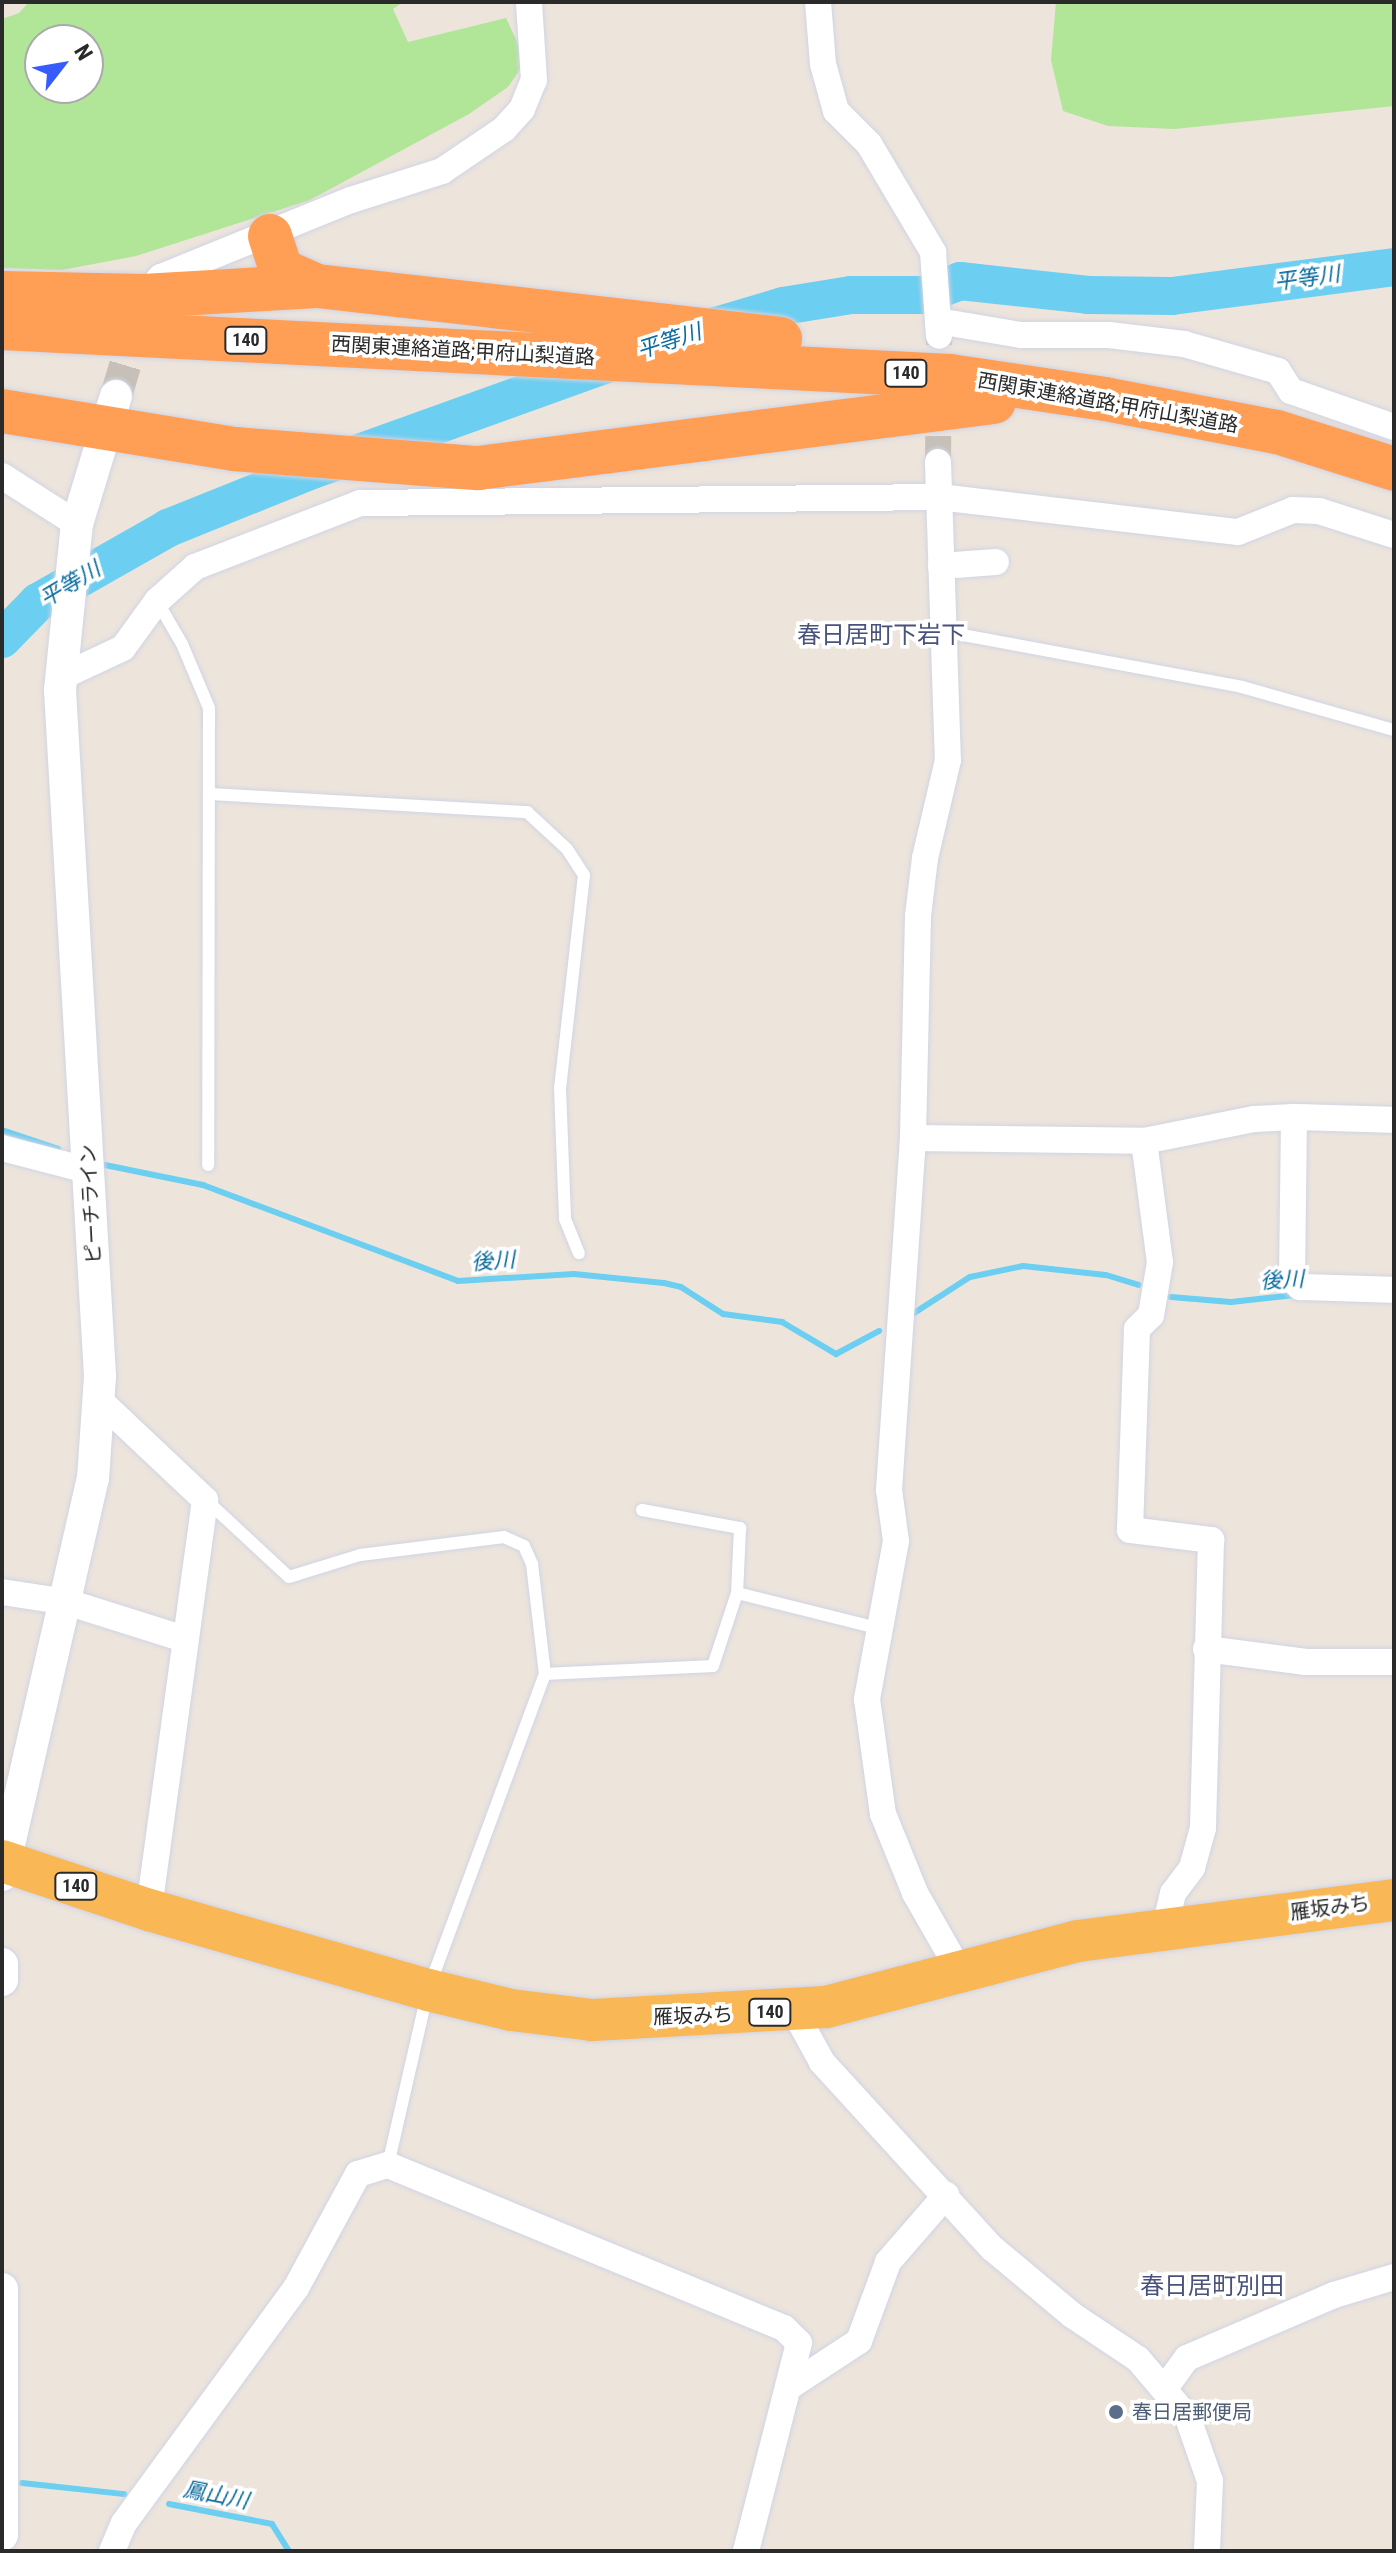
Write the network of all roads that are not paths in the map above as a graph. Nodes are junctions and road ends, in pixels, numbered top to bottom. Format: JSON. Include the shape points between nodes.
{"nodes":[{"id":1,"x":529,"y":2,"type":"edge"},
{"id":2,"x":821,"y":5,"type":"edge"},
{"id":3,"x":270,"y":236,"type":"junction"},
{"id":4,"x":317,"y":286,"type":"junction"},
{"id":5,"x":2,"y":293,"type":"edge"},
{"id":6,"x":142,"y":304,"type":"junction"},
{"id":7,"x":2,"y":328,"type":"edge"},
{"id":8,"x":1026,"y":386,"type":"junction"},
{"id":9,"x":111,"y":410,"type":"junction"},
{"id":10,"x":2,"y":411,"type":"edge"},
{"id":11,"x":1196,"y":416,"type":"junction"},
{"id":12,"x":1394,"y":427,"type":"edge"},
{"id":13,"x":938,"y":462,"type":"tunnel mouth"},
{"id":14,"x":1394,"y":469,"type":"edge"},
{"id":15,"x":2,"y":476,"type":"edge"},
{"id":16,"x":939,"y":497,"type":"junction"},
{"id":17,"x":77,"y":524,"type":"junction"},
{"id":18,"x":1394,"y":535,"type":"edge"},
{"id":19,"x":996,"y":562,"type":"dead end"},
{"id":20,"x":941,"y":566,"type":"junction"},
{"id":21,"x":157,"y":601,"type":"junction"},
{"id":22,"x":941,"y":631,"type":"junction"},
{"id":23,"x":61,"y":677,"type":"junction"},
{"id":24,"x":1394,"y":730,"type":"edge"},
{"id":25,"x":212,"y":794,"type":"junction"},
{"id":26,"x":1294,"y":1117,"type":"junction"},
{"id":27,"x":1394,"y":1120,"type":"edge"},
{"id":28,"x":913,"y":1138,"type":"junction"},
{"id":29,"x":1144,"y":1141,"type":"junction"},
{"id":30,"x":2,"y":1148,"type":"edge"},
{"id":31,"x":208,"y":1165,"type":"dead end"},
{"id":32,"x":90,"y":1171,"type":"junction"},
{"id":33,"x":579,"y":1253,"type":"dead end"},
{"id":34,"x":1394,"y":1290,"type":"edge"},
{"id":35,"x":98,"y":1399,"type":"junction"},
{"id":36,"x":205,"y":1500,"type":"junction"},
{"id":37,"x":642,"y":1510,"type":"dead end"},
{"id":38,"x":2,"y":1592,"type":"edge"},
{"id":39,"x":737,"y":1593,"type":"junction"},
{"id":40,"x":67,"y":1602,"type":"junction"},
{"id":41,"x":877,"y":1628,"type":"junction"},
{"id":42,"x":184,"y":1639,"type":"junction"},
{"id":43,"x":1206,"y":1649,"type":"junction"},
{"id":44,"x":1394,"y":1662,"type":"edge"},
{"id":45,"x":545,"y":1674,"type":"junction"},
{"id":46,"x":2,"y":1866,"type":"edge"},
{"id":47,"x":1394,"y":1900,"type":"edge"},
{"id":48,"x":149,"y":1910,"type":"junction"},
{"id":49,"x":1165,"y":1927,"type":"junction"},
{"id":50,"x":2,"y":1964,"type":"edge"},
{"id":51,"x":959,"y":1970,"type":"junction"},
{"id":52,"x":2,"y":1971,"type":"edge"},
{"id":53,"x":2,"y":1980,"type":"edge"},
{"id":54,"x":428,"y":1990,"type":"junction"},
{"id":55,"x":794,"y":2011,"type":"junction"},
{"id":56,"x":388,"y":2165,"type":"junction"},
{"id":57,"x":946,"y":2195,"type":"junction"},
{"id":58,"x":1394,"y":2277,"type":"edge"},
{"id":59,"x":2,"y":2289,"type":"edge"},
{"id":60,"x":789,"y":2387,"type":"junction"},
{"id":61,"x":1165,"y":2388,"type":"junction"},
{"id":62,"x":2,"y":2535,"type":"edge"},
{"id":63,"x":112,"y":2551,"type":"edge"},
{"id":64,"x":746,"y":2551,"type":"edge"},
{"id":65,"x":1207,"y":2551,"type":"edge"}],
"edges":[{"from":1,"to":3,"type":"street","via":[[534,80],[522,109],[504,129],[442,171],[351,200]]},
{"from":2,"to":12,"type":"street","via":[[823,64],[836,111],[869,144],[933,252],[938,330],[1109,335],[1184,344],[1278,371],[1291,391]]},
{"from":3,"to":4,"type":"highway","via":[[281,270]]},
{"from":3,"to":6,"type":"street","via":[[161,277]]},
{"from":4,"to":6,"type":"highway"},
{"from":4,"to":8,"type":"highway","via":[[835,346]]},
{"from":5,"to":6,"type":"highway"},
{"from":7,"to":8,"type":"highway","name":"西関東連絡道路;甲府山梨道路","number":"140","via":[[786,365]]},
{"from":8,"to":11,"type":"highway","name":"西関東連絡道路;甲府山梨道路","number":"140"},
{"from":9,"to":10,"type":"highway"},
{"from":9,"to":11,"type":"highway","via":[[234,449],[478,468],[961,402]]},
{"from":9,"to":17,"type":"street","name":"ピーチライン"},
{"from":11,"to":14,"type":"highway","name":"西関東連絡道路;甲府山梨道路","number":"140","via":[[1277,432]]},
{"from":13,"to":16,"type":"street"},
{"from":15,"to":17,"type":"street"},
{"from":16,"to":18,"type":"street","via":[[1238,532],[1293,510],[1319,511]]},
{"from":16,"to":20,"type":"street"},
{"from":16,"to":21,"type":"street","via":[[360,503],[224,553],[195,567]]},
{"from":17,"to":23,"type":"street","name":"ピーチライン"},
{"from":19,"to":20,"type":"street"},
{"from":20,"to":22,"type":"street"},
{"from":21,"to":23,"type":"street","via":[[123,648]]},
{"from":21,"to":25,"type":"lane","via":[[209,708]]},
{"from":22,"to":24,"type":"lane","via":[[1242,687]]},
{"from":22,"to":28,"type":"street","via":[[948,760],[925,858],[918,916]]},
{"from":23,"to":32,"type":"street","name":"ピーチライン","via":[[60,730]]},
{"from":25,"to":31,"type":"lane"},
{"from":25,"to":33,"type":"lane","via":[[527,812],[567,849],[584,875],[560,1088],[565,1219]]},
{"from":26,"to":27,"type":"street"},
{"from":26,"to":29,"type":"street","via":[[1254,1119]]},
{"from":26,"to":34,"type":"street","via":[[1292,1280],[1300,1287]]},
{"from":28,"to":29,"type":"street"},
{"from":28,"to":41,"type":"street","via":[[890,1475],[896,1541]]},
{"from":29,"to":43,"type":"street","via":[[1160,1262],[1151,1315],[1137,1329],[1130,1530],[1211,1540]]},
{"from":30,"to":32,"type":"street"},
{"from":32,"to":35,"type":"street","name":"ピーチライン"},
{"from":35,"to":36,"type":"street"},
{"from":35,"to":40,"type":"street","name":"ピーチライン","via":[[93,1479]]},
{"from":36,"to":42,"type":"street"},
{"from":36,"to":45,"type":"lane","via":[[289,1577],[360,1555],[504,1537],[524,1546],[532,1564]]},
{"from":37,"to":39,"type":"lane","via":[[740,1528]]},
{"from":38,"to":40,"type":"street"},
{"from":39,"to":41,"type":"lane"},
{"from":39,"to":45,"type":"lane","via":[[713,1666]]},
{"from":40,"to":42,"type":"street"},
{"from":40,"to":46,"type":"street","name":"ピーチライン"},
{"from":41,"to":51,"type":"street","via":[[867,1699],[883,1814],[915,1893]]},
{"from":42,"to":48,"type":"street"},
{"from":43,"to":44,"type":"street","via":[[1306,1662]]},
{"from":43,"to":49,"type":"street","via":[[1203,1828],[1192,1868],[1173,1893]]},
{"from":45,"to":54,"type":"lane"},
{"from":46,"to":48,"type":"highway","name":"雁坂みち","number":"140"},
{"from":47,"to":49,"type":"highway","name":"雁坂みち","number":"140"},
{"from":48,"to":54,"type":"highway","name":"雁坂みち","number":"140"},
{"from":49,"to":51,"type":"highway","name":"雁坂みち","number":"140"},
{"from":50,"to":52,"type":"street"},
{"from":51,"to":55,"type":"highway","name":"雁坂みち","number":"140"},
{"from":52,"to":53,"type":"street"},
{"from":54,"to":55,"type":"highway","name":"雁坂みち","number":"140","via":[[511,2010],[592,2020]]},
{"from":54,"to":56,"type":"lane"},
{"from":55,"to":57,"type":"street","via":[[822,2062]]},
{"from":56,"to":60,"type":"street","via":[[784,2328],[799,2343]]},
{"from":56,"to":63,"type":"street","via":[[358,2174],[296,2288],[124,2523]]},
{"from":57,"to":60,"type":"street","via":[[888,2262],[859,2341]]},
{"from":57,"to":61,"type":"street","via":[[992,2248],[1072,2315],[1138,2359]]},
{"from":58,"to":61,"type":"street","via":[[1334,2295],[1187,2358]]},
{"from":59,"to":62,"type":"street"},
{"from":60,"to":64,"type":"street"},
{"from":61,"to":65,"type":"street","via":[[1188,2418],[1210,2481]]}]}
